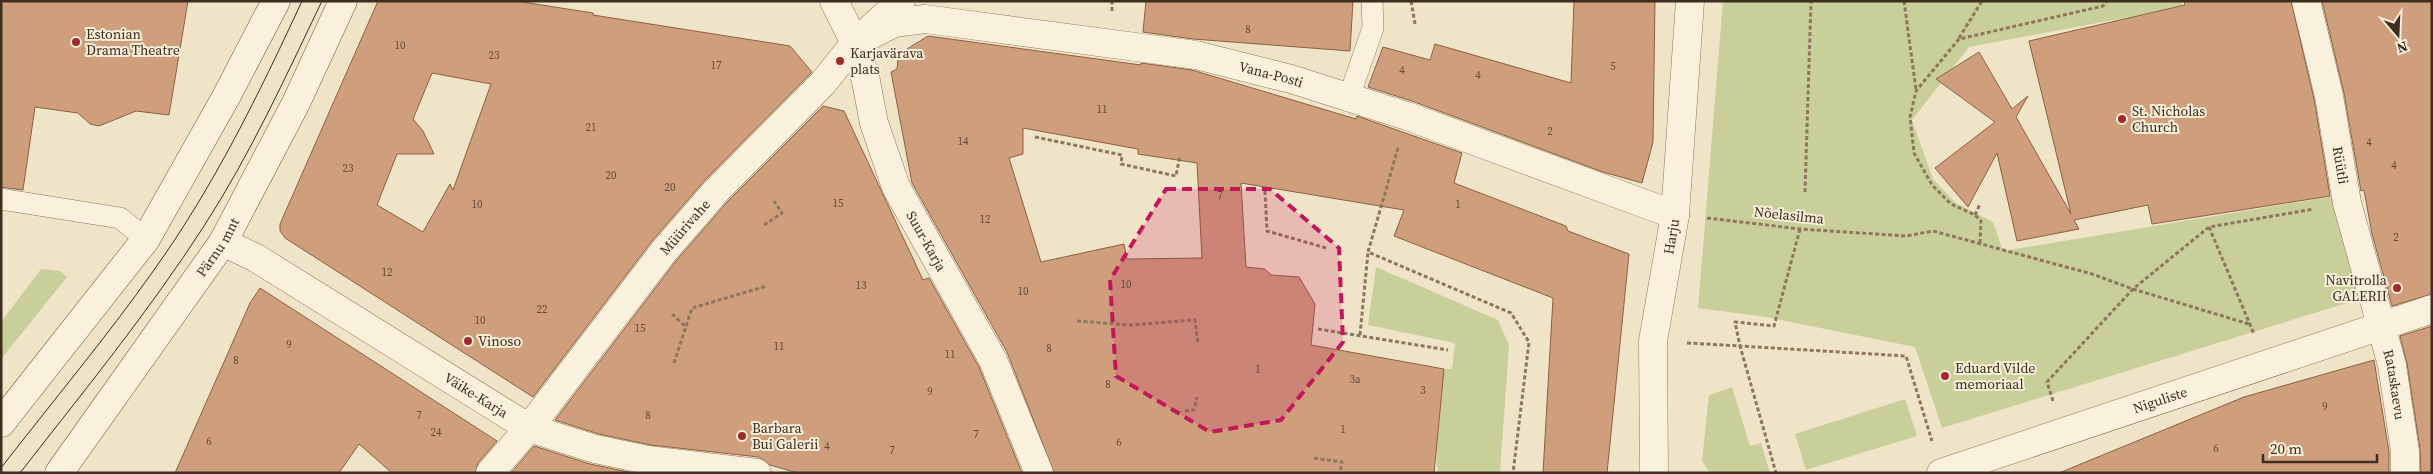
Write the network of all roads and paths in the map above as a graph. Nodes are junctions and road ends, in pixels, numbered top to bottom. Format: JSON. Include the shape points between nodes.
{"nodes":[{"id":1,"x":276,"y":1,"type":"edge"},
{"id":2,"x":342,"y":1,"type":"edge"},
{"id":3,"x":834,"y":1,"type":"edge"},
{"id":4,"x":901,"y":1,"type":"edge"},
{"id":5,"x":1372,"y":1,"type":"edge"},
{"id":6,"x":1411,"y":1,"type":"edge"},
{"id":7,"x":1690,"y":1,"type":"edge"},
{"id":8,"x":1811,"y":1,"type":"edge"},
{"id":9,"x":1904,"y":1,"type":"edge"},
{"id":10,"x":1982,"y":1,"type":"edge"},
{"id":11,"x":2107,"y":1,"type":"edge"},
{"id":12,"x":2306,"y":1,"type":"edge"},
{"id":13,"x":1415,"y":24,"type":"dead end"},
{"id":14,"x":1958,"y":39,"type":"junction"},
{"id":15,"x":855,"y":44,"type":"junction"},
{"id":16,"x":1916,"y":91,"type":"junction"},
{"id":17,"x":1349,"y":97,"type":"junction"},
{"id":18,"x":1407,"y":116,"type":"junction"},
{"id":19,"x":1034,"y":138,"type":"dead end"},
{"id":20,"x":1180,"y":156,"type":"dead end"},
{"id":21,"x":1265,"y":190,"type":"dead end"},
{"id":22,"x":1805,"y":192,"type":"dead end"},
{"id":23,"x":1,"y":199,"type":"edge"},
{"id":24,"x":774,"y":200,"type":"dead end"},
{"id":25,"x":2347,"y":203,"type":"junction"},
{"id":26,"x":1980,"y":204,"type":"dead end"},
{"id":27,"x":1675,"y":215,"type":"junction"},
{"id":28,"x":1975,"y":215,"type":"junction"},
{"id":29,"x":764,"y":225,"type":"dead end"},
{"id":30,"x":2209,"y":227,"type":"junction"},
{"id":31,"x":1800,"y":229,"type":"junction"},
{"id":32,"x":146,"y":239,"type":"junction"},
{"id":33,"x":224,"y":242,"type":"junction"},
{"id":34,"x":1980,"y":242,"type":"junction"},
{"id":35,"x":1326,"y":248,"type":"dead end"},
{"id":36,"x":1368,"y":252,"type":"junction"},
{"id":37,"x":767,"y":286,"type":"dead end"},
{"id":38,"x":2133,"y":289,"type":"junction"},
{"id":39,"x":2432,"y":309,"type":"edge"},
{"id":40,"x":672,"y":314,"type":"dead end"},
{"id":41,"x":1077,"y":321,"type":"dead end"},
{"id":42,"x":2249,"y":324,"type":"junction"},
{"id":43,"x":686,"y":327,"type":"junction"},
{"id":44,"x":2380,"y":327,"type":"junction"},
{"id":45,"x":1318,"y":329,"type":"dead end"},
{"id":46,"x":1360,"y":335,"type":"junction"},
{"id":47,"x":1653,"y":341,"type":"junction"},
{"id":48,"x":1198,"y":344,"type":"dead end"},
{"id":49,"x":1740,"y":346,"type":"junction"},
{"id":50,"x":1448,"y":350,"type":"dead end"},
{"id":51,"x":674,"y":363,"type":"dead end"},
{"id":52,"x":2268,"y":364,"type":"junction"},
{"id":53,"x":2052,"y":395,"type":"dead end"},
{"id":54,"x":1197,"y":397,"type":"dead end"},
{"id":55,"x":1186,"y":410,"type":"dead end"},
{"id":56,"x":1,"y":423,"type":"edge"},
{"id":57,"x":529,"y":428,"type":"junction"},
{"id":58,"x":1932,"y":438,"type":"dead end"},
{"id":59,"x":1314,"y":458,"type":"dead end"},
{"id":60,"x":698,"y":469,"type":"edge"},
{"id":61,"x":59,"y":473,"type":"edge"},
{"id":62,"x":490,"y":473,"type":"edge"},
{"id":63,"x":757,"y":473,"type":"edge"},
{"id":64,"x":1039,"y":473,"type":"edge"},
{"id":65,"x":1340,"y":473,"type":"edge"},
{"id":66,"x":1513,"y":473,"type":"edge"},
{"id":67,"x":1654,"y":473,"type":"edge"},
{"id":68,"x":1776,"y":473,"type":"edge"},
{"id":69,"x":1941,"y":473,"type":"edge"},
{"id":70,"x":2405,"y":473,"type":"edge"}],
"edges":[{"from":1,"to":32,"type":"street","via":[[226,98]]},
{"from":2,"to":33,"type":"street","name":"Pärnu mnt","via":[[296,103]]},
{"from":3,"to":15,"type":"street","name":"Suur-Karja"},
{"from":4,"to":15,"type":"street","name":"Müürivahe"},
{"from":5,"to":17,"type":"lane","via":[[1372,28]]},
{"from":6,"to":13,"type":"path"},
{"from":7,"to":27,"type":"street","name":"Harju"},
{"from":8,"to":22,"type":"path"},
{"from":9,"to":16,"type":"path"},
{"from":10,"to":14,"type":"path"},
{"from":11,"to":14,"type":"path","via":[[2104,6]]},
{"from":12,"to":25,"type":"street","name":"Rüütli","via":[[2329,96]]},
{"from":14,"to":16,"type":"path"},
{"from":15,"to":17,"type":"street","name":"Vana-Posti","via":[[894,23],[925,19],[1196,55]]},
{"from":15,"to":57,"type":"street","name":"Müürivahe","via":[[823,83],[717,190]]},
{"from":15,"to":64,"type":"street","name":"Suur-Karja","via":[[874,123],[896,187],[993,360]]},
{"from":16,"to":28,"type":"path","via":[[1910,118],[1914,153],[1932,185],[1951,204]]},
{"from":17,"to":18,"type":"street","name":"Vana-Posti"},
{"from":18,"to":27,"type":"street","name":"Vana-Posti"},
{"from":18,"to":36,"type":"path"},
{"from":19,"to":20,"type":"path","via":[[1122,155],[1121,164],[1176,176]]},
{"from":21,"to":35,"type":"path","via":[[1267,231]]},
{"from":23,"to":32,"type":"lane","via":[[120,218]]},
{"from":24,"to":29,"type":"path","via":[[782,213]]},
{"from":25,"to":30,"type":"path"},
{"from":25,"to":44,"type":"street","name":"Rüütli"},
{"from":26,"to":28,"type":"path"},
{"from":27,"to":31,"type":"path","name":"Nõelasilma"},
{"from":27,"to":47,"type":"street","name":"Harju"},
{"from":28,"to":34,"type":"path","via":[[1981,222]]},
{"from":30,"to":38,"type":"path"},
{"from":30,"to":42,"type":"path"},
{"from":31,"to":34,"type":"path","name":"Nõelasilma","via":[[1902,236],[1933,231]]},
{"from":31,"to":49,"type":"path","via":[[1774,326],[1735,322]]},
{"from":32,"to":56,"type":"street"},
{"from":33,"to":57,"type":"street","name":"Väike-Karja","via":[[256,258]]},
{"from":33,"to":61,"type":"street","name":"Pärnu mnt"},
{"from":34,"to":38,"type":"path","name":"Nõelasilma"},
{"from":36,"to":46,"type":"path"},
{"from":36,"to":66,"type":"path","via":[[1511,313],[1529,342]]},
{"from":37,"to":43,"type":"path","via":[[692,308]]},
{"from":38,"to":42,"type":"path","name":"Nõelasilma"},
{"from":38,"to":53,"type":"path","via":[[2047,382]]},
{"from":39,"to":44,"type":"street","name":"Niguliste"},
{"from":40,"to":43,"type":"path"},
{"from":41,"to":48,"type":"path","via":[[1128,325],[1195,320]]},
{"from":42,"to":52,"type":"path"},
{"from":43,"to":51,"type":"path"},
{"from":44,"to":52,"type":"street","name":"Niguliste"},
{"from":44,"to":70,"type":"street","name":"Rataskaevu","via":[[2392,365],[2405,451]]},
{"from":45,"to":46,"type":"path"},
{"from":46,"to":50,"type":"path"},
{"from":47,"to":49,"type":"path"},
{"from":47,"to":67,"type":"street","name":"Harju"},
{"from":49,"to":58,"type":"path","via":[[1906,356]]},
{"from":49,"to":68,"type":"path"},
{"from":52,"to":69,"type":"street","name":"Niguliste"},
{"from":54,"to":55,"type":"path","via":[[1194,410]]},
{"from":57,"to":60,"type":"street","name":"Väike-Karja","via":[[595,449]]},
{"from":57,"to":62,"type":"street","name":"Müürivahe"},
{"from":59,"to":65,"type":"path","via":[[1342,462]]},
{"from":60,"to":63,"type":"street","name":"Väike-Karja"}]}
